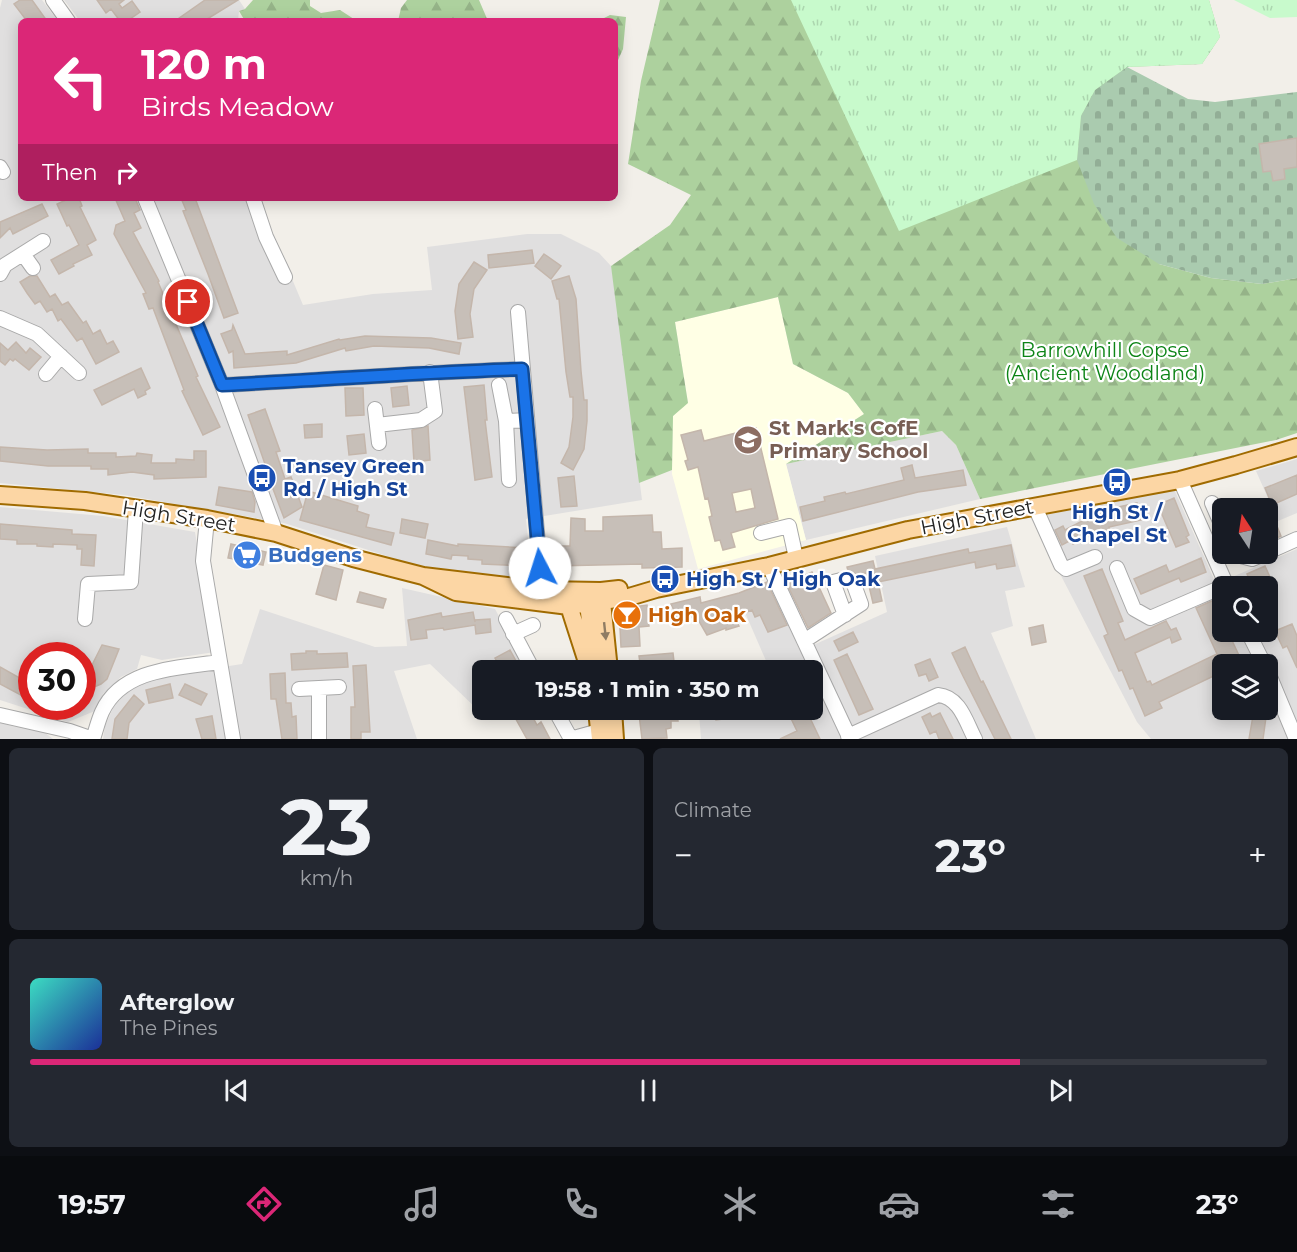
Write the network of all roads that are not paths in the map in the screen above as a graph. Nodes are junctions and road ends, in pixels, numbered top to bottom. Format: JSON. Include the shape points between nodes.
{"nodes":[{"id":1,"x":53,"y":0,"type":"edge"},
{"id":2,"x":66,"y":18,"type":"edge"},
{"id":3,"x":147,"y":201,"type":"edge"},
{"id":4,"x":254,"y":201,"type":"edge"},
{"id":5,"x":43,"y":242,"type":"dead end"},
{"id":6,"x":24,"y":254,"type":"junction"},
{"id":7,"x":33,"y":268,"type":"dead end"},
{"id":8,"x":0,"y":274,"type":"edge"},
{"id":9,"x":285,"y":278,"type":"dead end"},
{"id":10,"x":518,"y":312,"type":"dead end"},
{"id":11,"x":0,"y":318,"type":"edge"},
{"id":12,"x":61,"y":356,"type":"junction"},
{"id":13,"x":522,"y":369,"type":"junction"},
{"id":14,"x":430,"y":372,"type":"junction"},
{"id":15,"x":79,"y":373,"type":"dead end"},
{"id":16,"x":46,"y":374,"type":"dead end"},
{"id":17,"x":222,"y":385,"type":"junction"},
{"id":18,"x":499,"y":385,"type":"dead end"},
{"id":19,"x":375,"y":408,"type":"dead end"},
{"id":20,"x":527,"y":420,"type":"junction"},
{"id":21,"x":506,"y":421,"type":"junction"},
{"id":22,"x":377,"y":425,"type":"junction"},
{"id":23,"x":380,"y":443,"type":"dead end"},
{"id":24,"x":1297,"y":447,"type":"edge"},
{"id":25,"x":510,"y":480,"type":"dead end"},
{"id":26,"x":1180,"y":480,"type":"junction"},
{"id":27,"x":0,"y":495,"type":"edge"},
{"id":28,"x":1032,"y":507,"type":"junction"},
{"id":29,"x":136,"y":509,"type":"junction"},
{"id":30,"x":207,"y":519,"type":"junction"},
{"id":31,"x":276,"y":533,"type":"junction"},
{"id":32,"x":761,"y":533,"type":"dead end"},
{"id":33,"x":1297,"y":539,"type":"edge"},
{"id":34,"x":1212,"y":542,"type":"edge"},
{"id":35,"x":1278,"y":548,"type":"edge"},
{"id":36,"x":1095,"y":557,"type":"dead end"},
{"id":37,"x":796,"y":558,"type":"junction"},
{"id":38,"x":769,"y":566,"type":"junction"},
{"id":39,"x":1117,"y":568,"type":"dead end"},
{"id":40,"x":423,"y":576,"type":"junction"},
{"id":41,"x":542,"y":590,"type":"junction"},
{"id":42,"x":1212,"y":592,"type":"edge"},
{"id":43,"x":596,"y":597,"type":"junction"},
{"id":44,"x":569,"y":606,"type":"junction"},
{"id":45,"x":845,"y":615,"type":"dead end"},
{"id":46,"x":506,"y":619,"type":"dead end"},
{"id":47,"x":85,"y":620,"type":"dead end"},
{"id":48,"x":533,"y":625,"type":"dead end"},
{"id":49,"x":513,"y":634,"type":"junction"},
{"id":50,"x":804,"y":641,"type":"junction"},
{"id":51,"x":527,"y":660,"type":"edge"},
{"id":52,"x":587,"y":660,"type":"edge"},
{"id":53,"x":596,"y":660,"type":"edge"},
{"id":54,"x":607,"y":660,"type":"edge"},
{"id":55,"x":220,"y":662,"type":"junction"},
{"id":56,"x":339,"y":687,"type":"dead end"},
{"id":57,"x":319,"y":688,"type":"junction"},
{"id":58,"x":299,"y":689,"type":"dead end"},
{"id":59,"x":1278,"y":694,"type":"edge"},
{"id":60,"x":0,"y":716,"type":"edge"},
{"id":61,"x":560,"y":720,"type":"edge"},
{"id":62,"x":602,"y":720,"type":"edge"},
{"id":63,"x":1295,"y":731,"type":"edge"},
{"id":64,"x":608,"y":734,"type":"edge"},
{"id":65,"x":849,"y":737,"type":"edge"},
{"id":66,"x":93,"y":739,"type":"edge"},
{"id":67,"x":234,"y":739,"type":"edge"},
{"id":68,"x":319,"y":739,"type":"edge"},
{"id":69,"x":570,"y":739,"type":"edge"},
{"id":70,"x":975,"y":739,"type":"edge"}],
"edges":[{"from":1,"to":2,"type":"street"},
{"from":3,"to":17,"type":"street"},
{"from":4,"to":9,"type":"street"},
{"from":5,"to":6,"type":"street"},
{"from":6,"to":7,"type":"street"},
{"from":6,"to":8,"type":"street","via":[[5,265]]},
{"from":10,"to":13,"type":"street"},
{"from":11,"to":12,"type":"street","via":[[37,334]]},
{"from":12,"to":15,"type":"street"},
{"from":12,"to":16,"type":"street"},
{"from":13,"to":14,"type":"street"},
{"from":13,"to":20,"type":"street"},
{"from":14,"to":17,"type":"street"},
{"from":14,"to":22,"type":"street","via":[[435,411],[420,420]]},
{"from":17,"to":31,"type":"street"},
{"from":18,"to":21,"type":"street"},
{"from":19,"to":22,"type":"street"},
{"from":20,"to":21,"type":"street"},
{"from":20,"to":41,"type":"street"},
{"from":21,"to":25,"type":"street"},
{"from":22,"to":23,"type":"street"},
{"from":24,"to":26,"type":"main road","name":"High Street"},
{"from":26,"to":28,"type":"main road","name":"High Street"},
{"from":26,"to":34,"type":"street"},
{"from":27,"to":29,"type":"main road","name":"High Street"},
{"from":28,"to":36,"type":"street","via":[[1066,569]]},
{"from":28,"to":37,"type":"main road","name":"High Street","via":[[908,530]]},
{"from":29,"to":30,"type":"main road","name":"High Street"},
{"from":29,"to":47,"type":"street","via":[[131,582],[88,584]]},
{"from":30,"to":31,"type":"main road","name":"High Street"},
{"from":30,"to":55,"type":"street","via":[[202,561]]},
{"from":31,"to":40,"type":"main road","name":"High Street"},
{"from":32,"to":37,"type":"street","via":[[789,526]]},
{"from":33,"to":35,"type":"street"},
{"from":37,"to":38,"type":"main road","name":"High Street"},
{"from":38,"to":43,"type":"main road","name":"High Street"},
{"from":38,"to":50,"type":"street"},
{"from":39,"to":42,"type":"street","via":[[1134,609],[1150,618]]},
{"from":40,"to":41,"type":"main road","name":"High Street"},
{"from":40,"to":44,"type":"main road","name":"High Street","via":[[456,591]]},
{"from":41,"to":43,"type":"main road","name":"High Street"},
{"from":43,"to":44,"type":"main road","name":"High Street"},
{"from":43,"to":53,"type":"main road"},
{"from":43,"to":54,"type":"main road","one_way":true},
{"from":44,"to":52,"type":"main road"},
{"from":45,"to":50,"type":"street"},
{"from":46,"to":49,"type":"street"},
{"from":48,"to":49,"type":"street"},
{"from":49,"to":51,"type":"street"},
{"from":50,"to":65,"type":"street"},
{"from":55,"to":66,"type":"street","via":[[149,673],[129,682],[102,711]]},
{"from":55,"to":67,"type":"street"},
{"from":56,"to":57,"type":"street"},
{"from":57,"to":58,"type":"street"},
{"from":57,"to":68,"type":"street"},
{"from":59,"to":63,"type":"street"},
{"from":60,"to":66,"type":"street"},
{"from":61,"to":69,"type":"street"},
{"from":62,"to":64,"type":"main road"},
{"from":64,"to":69,"type":"street"},
{"from":65,"to":70,"type":"street","via":[[945,695],[956,702]]}]}
